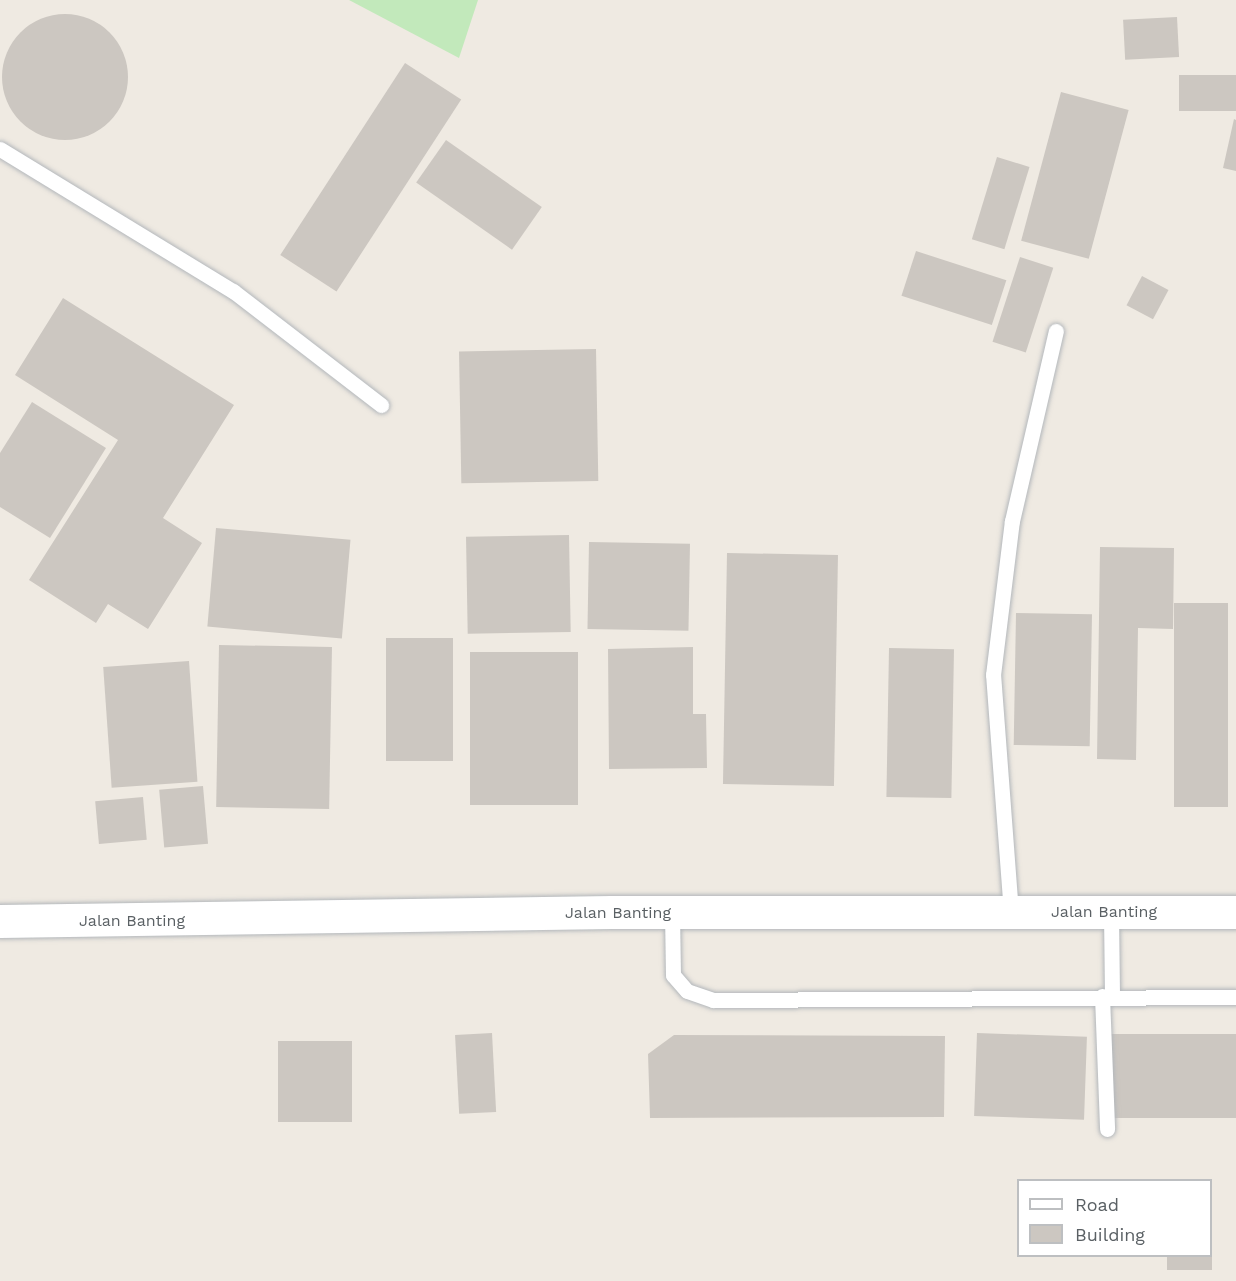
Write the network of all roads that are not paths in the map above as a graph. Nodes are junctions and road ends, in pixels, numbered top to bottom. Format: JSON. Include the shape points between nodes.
{"nodes":[{"id":1,"x":0,"y":149,"type":"edge"},
{"id":2,"x":1056,"y":331,"type":"dead end"},
{"id":3,"x":381,"y":405,"type":"dead end"},
{"id":4,"x":672,"y":912,"type":"junction"},
{"id":5,"x":1236,"y":912,"type":"edge"},
{"id":6,"x":1011,"y":913,"type":"junction"},
{"id":7,"x":1111,"y":913,"type":"junction"},
{"id":8,"x":0,"y":921,"type":"edge"},
{"id":9,"x":1107,"y":996,"type":"junction"},
{"id":10,"x":1236,"y":996,"type":"edge"},
{"id":11,"x":1107,"y":1129,"type":"dead end"}],
"edges":[{"from":1,"to":3,"type":"lane","via":[[233,291]]},
{"from":2,"to":6,"type":"lane","via":[[1012,521],[993,675]]},
{"from":4,"to":6,"type":"main road","name":"Jalan Banting"},
{"from":4,"to":8,"type":"main road","name":"Jalan Banting"},
{"from":4,"to":9,"type":"lane","via":[[673,975],[687,990],[713,1000],[974,1002]]},
{"from":5,"to":7,"type":"main road","name":"Jalan Banting"},
{"from":6,"to":7,"type":"main road","name":"Jalan Banting"},
{"from":7,"to":9,"type":"lane"},
{"from":9,"to":10,"type":"lane"},
{"from":9,"to":11,"type":"lane"}]}
